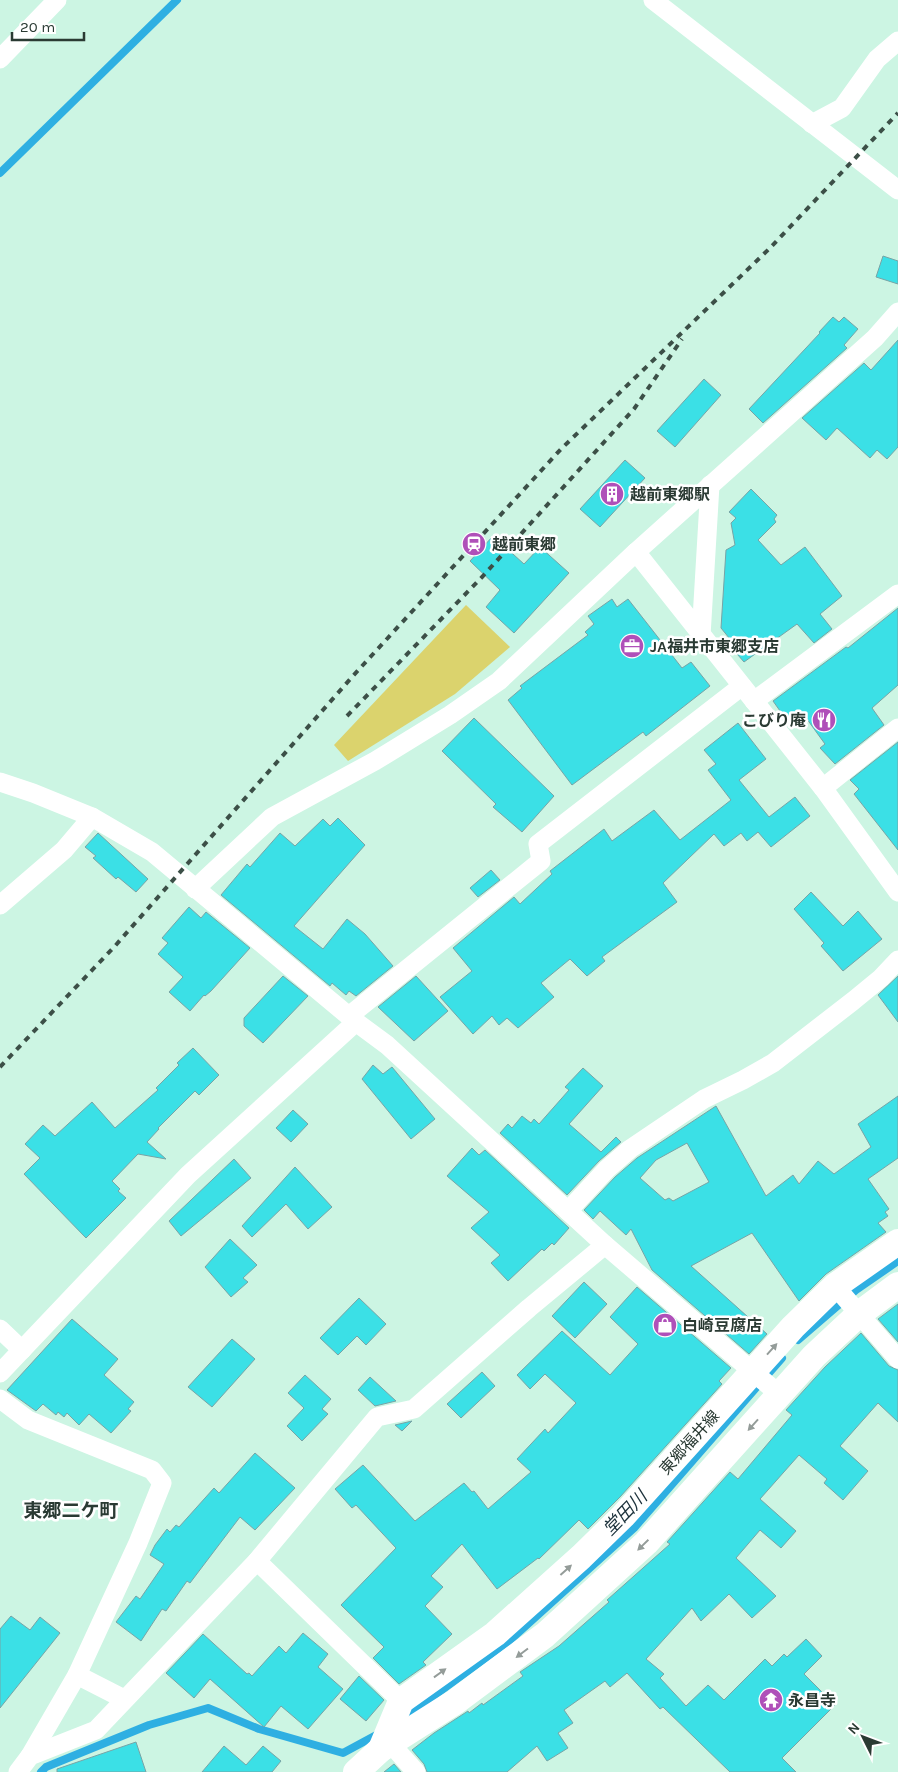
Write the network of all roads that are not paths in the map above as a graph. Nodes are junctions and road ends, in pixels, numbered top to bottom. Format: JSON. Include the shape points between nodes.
{"nodes":[{"id":1,"x":57,"y":0,"type":"edge"},
{"id":2,"x":652,"y":0,"type":"edge"},
{"id":3,"x":898,"y":41,"type":"edge"},
{"id":4,"x":0,"y":59,"type":"edge"},
{"id":5,"x":812,"y":124,"type":"junction"},
{"id":6,"x":898,"y":190,"type":"edge"},
{"id":7,"x":898,"y":312,"type":"edge"},
{"id":8,"x":710,"y":485,"type":"junction"},
{"id":9,"x":636,"y":552,"type":"junction"},
{"id":10,"x":898,"y":594,"type":"edge"},
{"id":11,"x":701,"y":636,"type":"junction"},
{"id":12,"x":742,"y":686,"type":"junction"},
{"id":13,"x":754,"y":701,"type":"junction"},
{"id":14,"x":898,"y":728,"type":"edge"},
{"id":15,"x":0,"y":782,"type":"edge"},
{"id":16,"x":823,"y":788,"type":"junction"},
{"id":17,"x":92,"y":817,"type":"junction"},
{"id":18,"x":195,"y":889,"type":"junction"},
{"id":19,"x":898,"y":892,"type":"edge"},
{"id":20,"x":0,"y":905,"type":"edge"},
{"id":21,"x":898,"y":960,"type":"edge"},
{"id":22,"x":352,"y":1019,"type":"junction"},
{"id":23,"x":568,"y":1211,"type":"junction"},
{"id":24,"x":898,"y":1242,"type":"edge"},
{"id":25,"x":605,"y":1245,"type":"junction"},
{"id":26,"x":898,"y":1285,"type":"edge"},
{"id":27,"x":836,"y":1286,"type":"junction"},
{"id":28,"x":859,"y":1314,"type":"junction"},
{"id":29,"x":0,"y":1329,"type":"edge"},
{"id":30,"x":22,"y":1350,"type":"junction"},
{"id":31,"x":898,"y":1359,"type":"edge"},
{"id":32,"x":753,"y":1370,"type":"junction"},
{"id":33,"x":0,"y":1373,"type":"edge"},
{"id":34,"x":780,"y":1395,"type":"junction"},
{"id":35,"x":0,"y":1399,"type":"edge"},
{"id":36,"x":257,"y":1561,"type":"junction"},
{"id":37,"x":77,"y":1675,"type":"junction"},
{"id":38,"x":124,"y":1699,"type":"junction"},
{"id":39,"x":398,"y":1708,"type":"junction"},
{"id":40,"x":386,"y":1746,"type":"junction"},
{"id":41,"x":30,"y":1756,"type":"junction"},
{"id":42,"x":18,"y":1772,"type":"edge"},
{"id":43,"x":356,"y":1772,"type":"edge"},
{"id":44,"x":416,"y":1772,"type":"edge"}],
"edges":[{"from":1,"to":4,"type":"street"},
{"from":2,"to":5,"type":"street"},
{"from":3,"to":5,"type":"street","via":[[877,59],[842,108]]},
{"from":5,"to":6,"type":"street"},
{"from":7,"to":8,"type":"street","via":[[874,338]]},
{"from":8,"to":9,"type":"street"},
{"from":8,"to":11,"type":"street"},
{"from":9,"to":11,"type":"street"},
{"from":9,"to":18,"type":"street","via":[[499,681],[375,761],[272,818]]},
{"from":10,"to":13,"type":"street"},
{"from":11,"to":12,"type":"street"},
{"from":12,"to":13,"type":"street"},
{"from":12,"to":22,"type":"street","via":[[538,844],[541,861]]},
{"from":13,"to":16,"type":"street"},
{"from":14,"to":16,"type":"street"},
{"from":15,"to":17,"type":"street"},
{"from":16,"to":19,"type":"street"},
{"from":17,"to":18,"type":"street","via":[[152,852]]},
{"from":17,"to":20,"type":"street","via":[[64,850]]},
{"from":18,"to":22,"type":"street"},
{"from":21,"to":23,"type":"street","via":[[881,978],[773,1063],[704,1099],[630,1149]]},
{"from":22,"to":23,"type":"street","via":[[387,1045]]},
{"from":22,"to":30,"type":"street","via":[[188,1175]]},
{"from":23,"to":25,"type":"street"},
{"from":24,"to":27,"type":"main road","name":"東郷福井線"},
{"from":25,"to":32,"type":"street"},
{"from":25,"to":36,"type":"street","via":[[414,1409],[377,1417]]},
{"from":26,"to":28,"type":"main road"},
{"from":27,"to":28,"type":"street"},
{"from":32,"to":27,"type":"main road","name":"東郷福井線","one_way":true},
{"from":28,"to":31,"type":"street"},
{"from":28,"to":34,"type":"main road","via":[[814,1356]]},
{"from":29,"to":30,"type":"street"},
{"from":30,"to":33,"type":"street"},
{"from":32,"to":34,"type":"street"},
{"from":39,"to":32,"type":"main road","name":"東郷福井線","one_way":true,"via":[[495,1634],[581,1557],[623,1516]]},
{"from":34,"to":40,"type":"main road","one_way":true,"via":[[646,1543],[545,1635],[455,1702]]},
{"from":35,"to":37,"type":"street","via":[[28,1420],[152,1470],[162,1483]]},
{"from":36,"to":38,"type":"street"},
{"from":36,"to":39,"type":"street"},
{"from":37,"to":38,"type":"street"},
{"from":37,"to":41,"type":"street"},
{"from":38,"to":41,"type":"street","via":[[96,1730]]},
{"from":39,"to":40,"type":"main road"},
{"from":40,"to":43,"type":"main road"},
{"from":40,"to":44,"type":"street"},
{"from":41,"to":42,"type":"street"}]}
